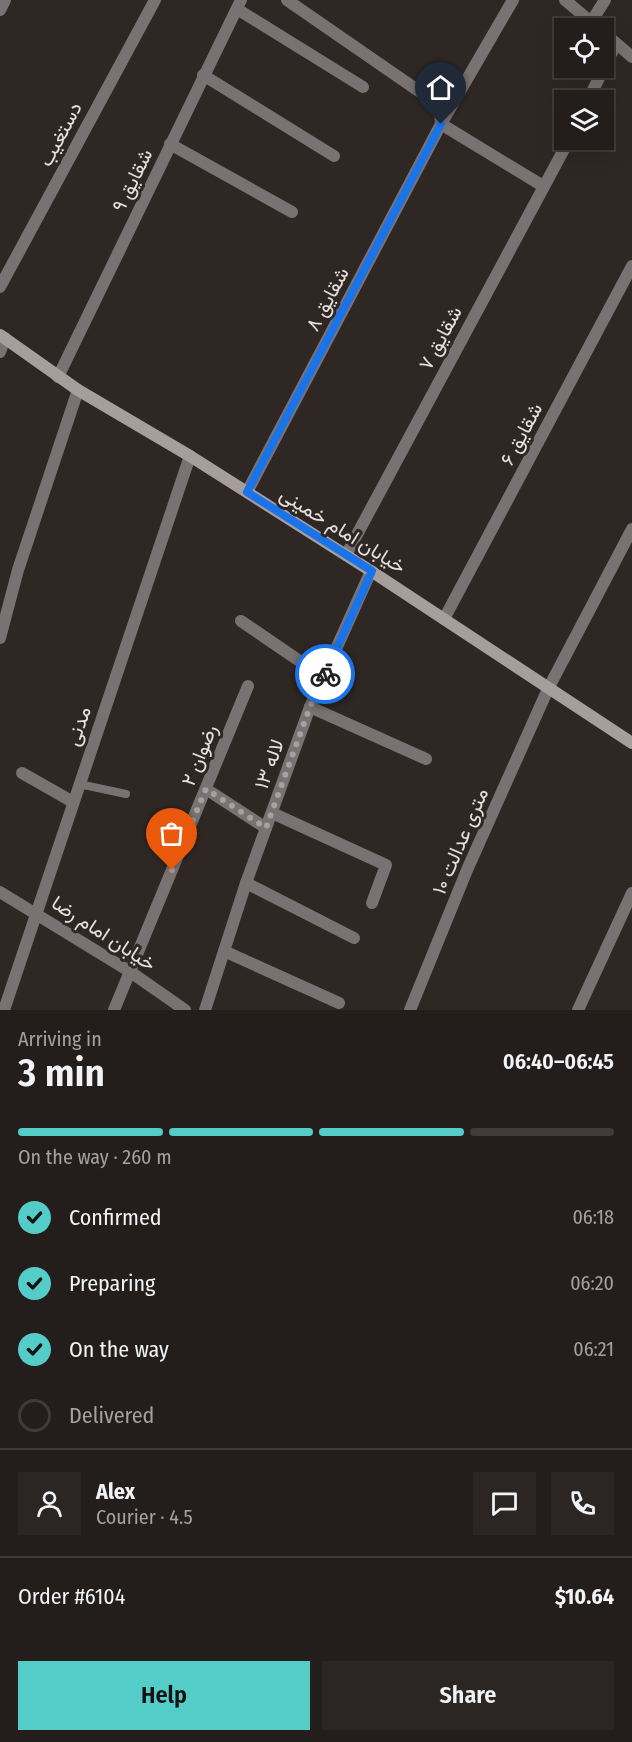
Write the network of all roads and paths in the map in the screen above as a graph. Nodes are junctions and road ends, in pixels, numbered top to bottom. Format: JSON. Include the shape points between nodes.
{"nodes":[{"id":1,"x":5,"y":0,"type":"edge"},
{"id":2,"x":155,"y":0,"type":"edge"},
{"id":3,"x":287,"y":0,"type":"edge"},
{"id":4,"x":513,"y":0,"type":"edge"},
{"id":5,"x":566,"y":0,"type":"edge"},
{"id":6,"x":605,"y":0,"type":"edge"},
{"id":7,"x":239,"y":4,"type":"edge"},
{"id":8,"x":0,"y":10,"type":"edge"},
{"id":9,"x":586,"y":18,"type":"edge"},
{"id":10,"x":597,"y":18,"type":"edge"},
{"id":11,"x":616,"y":44,"type":"joint"},
{"id":12,"x":632,"y":57,"type":"edge"},
{"id":13,"x":203,"y":75,"type":"junction"},
{"id":14,"x":363,"y":87,"type":"dead end"},
{"id":15,"x":593,"y":90,"type":"edge"},
{"id":16,"x":441,"y":124,"type":"junction"},
{"id":17,"x":171,"y":144,"type":"junction"},
{"id":18,"x":563,"y":150,"type":"edge"},
{"id":19,"x":334,"y":156,"type":"dead end"},
{"id":20,"x":543,"y":186,"type":"junction"},
{"id":21,"x":292,"y":212,"type":"dead end"},
{"id":22,"x":632,"y":268,"type":"edge"},
{"id":23,"x":0,"y":287,"type":"edge"},
{"id":24,"x":2,"y":337,"type":"edge"},
{"id":25,"x":0,"y":352,"type":"edge"},
{"id":26,"x":58,"y":377,"type":"junction"},
{"id":27,"x":78,"y":390,"type":"junction"},
{"id":28,"x":190,"y":456,"type":"junction"},
{"id":29,"x":247,"y":492,"type":"junction"},
{"id":30,"x":632,"y":529,"type":"edge"},
{"id":31,"x":346,"y":555,"type":"junction"},
{"id":32,"x":372,"y":571,"type":"junction"},
{"id":33,"x":444,"y":620,"type":"junction"},
{"id":34,"x":241,"y":621,"type":"dead end"},
{"id":35,"x":0,"y":638,"type":"edge"},
{"id":36,"x":323,"y":677,"type":"junction"},
{"id":37,"x":248,"y":686,"type":"dead end"},
{"id":38,"x":548,"y":689,"type":"junction"},
{"id":39,"x":310,"y":707,"type":"junction"},
{"id":40,"x":632,"y":743,"type":"edge"},
{"id":41,"x":426,"y":759,"type":"dead end"},
{"id":42,"x":22,"y":773,"type":"dead end"},
{"id":43,"x":79,"y":784,"type":"junction"},
{"id":44,"x":206,"y":789,"type":"junction"},
{"id":45,"x":126,"y":794,"type":"dead end"},
{"id":46,"x":73,"y":802,"type":"junction"},
{"id":47,"x":272,"y":813,"type":"junction"},
{"id":48,"x":266,"y":828,"type":"junction"},
{"id":49,"x":246,"y":883,"type":"junction"},
{"id":50,"x":0,"y":892,"type":"edge"},
{"id":51,"x":632,"y":893,"type":"edge"},
{"id":52,"x":372,"y":903,"type":"dead end"},
{"id":53,"x":38,"y":914,"type":"junction"},
{"id":54,"x":354,"y":938,"type":"dead end"},
{"id":55,"x":224,"y":951,"type":"junction"},
{"id":56,"x":129,"y":971,"type":"junction"},
{"id":57,"x":339,"y":1003,"type":"dead end"},
{"id":58,"x":4,"y":1010,"type":"edge"},
{"id":59,"x":114,"y":1010,"type":"edge"},
{"id":60,"x":185,"y":1010,"type":"edge"},
{"id":61,"x":204,"y":1010,"type":"edge"},
{"id":62,"x":410,"y":1010,"type":"edge"},
{"id":63,"x":578,"y":1010,"type":"edge"}],
"edges":[{"from":1,"to":8,"type":"street"},
{"from":2,"to":23,"type":"street","name":"دستغیب"},
{"from":3,"to":16,"type":"street","via":[[439,105]]},
{"from":4,"to":16,"type":"street","name":"شقایق ۸"},
{"from":5,"to":9,"type":"street"},
{"from":6,"to":10,"type":"street"},
{"from":7,"to":13,"type":"street","name":"شقایق ۹"},
{"from":7,"to":14,"type":"street"},
{"from":11,"to":12,"type":"street"},
{"from":11,"to":15,"type":"street"},
{"from":13,"to":17,"type":"street","name":"شقایق ۹"},
{"from":13,"to":19,"type":"street"},
{"from":16,"to":20,"type":"street"},
{"from":16,"to":29,"type":"street","name":"شقایق ۸"},
{"from":17,"to":21,"type":"street"},
{"from":17,"to":26,"type":"street","name":"شقایق ۹"},
{"from":18,"to":20,"type":"street","name":"شقایق ۷"},
{"from":20,"to":31,"type":"street","name":"شقایق ۷"},
{"from":22,"to":33,"type":"street","name":"شقایق ۶"},
{"from":24,"to":25,"type":"street"},
{"from":24,"to":26,"type":"main road","name":"خیابان امام خمینی"},
{"from":26,"to":27,"type":"main road","name":"خیابان امام خمینی"},
{"from":27,"to":28,"type":"main road","name":"خیابان امام خمینی"},
{"from":27,"to":35,"type":"street","via":[[18,570]]},
{"from":28,"to":29,"type":"main road","name":"خیابان امام خمینی"},
{"from":28,"to":43,"type":"street","name":"مدنی"},
{"from":29,"to":31,"type":"main road","name":"خیابان امام خمینی"},
{"from":30,"to":38,"type":"street","name":"۱۰ متری عدالت"},
{"from":31,"to":32,"type":"main road","name":"خیابان امام خمینی"},
{"from":32,"to":33,"type":"main road","name":"خیابان امام خمینی"},
{"from":32,"to":36,"type":"street","name":"لاله ۱۳"},
{"from":33,"to":38,"type":"main road","name":"خیابان امام خمینی"},
{"from":34,"to":36,"type":"street"},
{"from":36,"to":39,"type":"street","name":"لاله ۱۳"},
{"from":37,"to":44,"type":"street","name":"رضوان ۲"},
{"from":38,"to":40,"type":"main road","name":"خیابان امام خمینی"},
{"from":38,"to":62,"type":"street","name":"۱۰ متری عدالت"},
{"from":39,"to":41,"type":"street"},
{"from":39,"to":47,"type":"street","name":"لاله ۱۳"},
{"from":42,"to":46,"type":"street"},
{"from":43,"to":45,"type":"lane"},
{"from":43,"to":46,"type":"street","name":"مدنی"},
{"from":44,"to":48,"type":"street"},
{"from":44,"to":56,"type":"street","name":"رضوان ۲"},
{"from":46,"to":53,"type":"street","name":"مدنی"},
{"from":47,"to":48,"type":"street","name":"لاله ۱۳"},
{"from":47,"to":52,"type":"street","via":[[386,865]]},
{"from":48,"to":49,"type":"street","name":"لاله ۱۳"},
{"from":49,"to":54,"type":"street"},
{"from":49,"to":55,"type":"street","name":"لاله ۱۳"},
{"from":50,"to":53,"type":"street","name":"خیابان امام رضا"},
{"from":51,"to":63,"type":"street"},
{"from":53,"to":56,"type":"street","name":"خیابان امام رضا"},
{"from":53,"to":58,"type":"street","name":"مدنی"},
{"from":55,"to":57,"type":"street"},
{"from":55,"to":61,"type":"street","name":"لاله ۱۳"},
{"from":56,"to":59,"type":"street","name":"رضوان ۲"},
{"from":56,"to":60,"type":"street","name":"خیابان امام رضا"}]}
